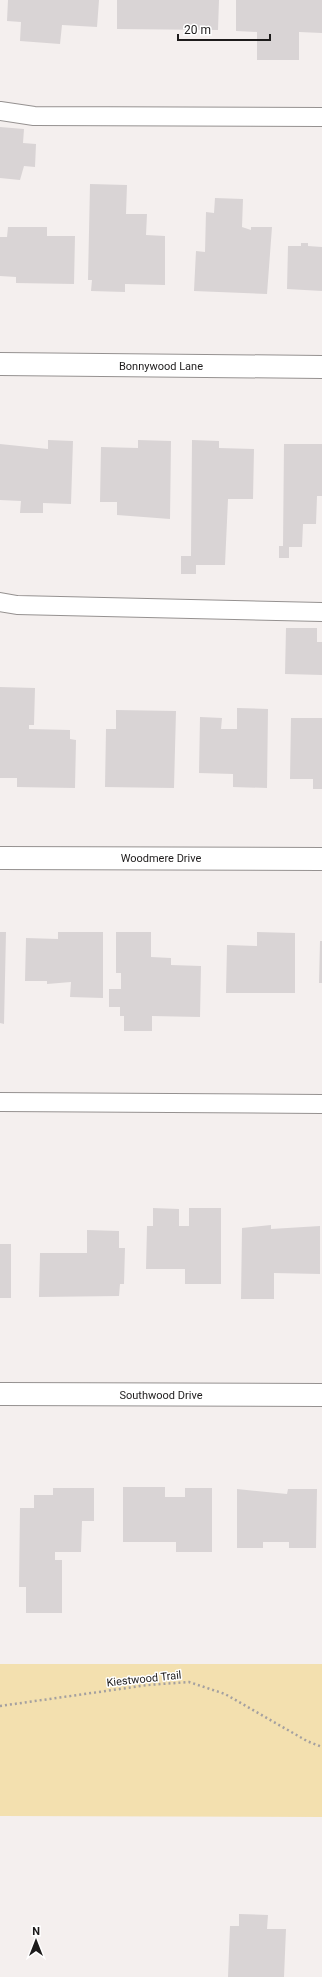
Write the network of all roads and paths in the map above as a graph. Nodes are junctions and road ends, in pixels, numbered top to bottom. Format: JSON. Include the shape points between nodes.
{"nodes":[{"id":1,"x":0,"y":111,"type":"edge"},
{"id":2,"x":322,"y":118,"type":"edge"},
{"id":3,"x":0,"y":364,"type":"edge"},
{"id":4,"x":322,"y":367,"type":"edge"},
{"id":5,"x":0,"y":602,"type":"edge"},
{"id":6,"x":322,"y":612,"type":"edge"},
{"id":7,"x":0,"y":858,"type":"edge"},
{"id":8,"x":322,"y":859,"type":"edge"},
{"id":9,"x":0,"y":1102,"type":"edge"},
{"id":10,"x":322,"y":1104,"type":"edge"},
{"id":11,"x":0,"y":1394,"type":"edge"},
{"id":12,"x":322,"y":1395,"type":"edge"},
{"id":13,"x":0,"y":1706,"type":"edge"},
{"id":14,"x":322,"y":1747,"type":"edge"}],
"edges":[{"from":1,"to":2,"type":"lane","via":[[34,116]]},
{"from":3,"to":4,"type":"street","name":"Bonnywood Lane"},
{"from":5,"to":6,"type":"lane"},
{"from":7,"to":8,"type":"street","name":"Woodmere Drive"},
{"from":9,"to":10,"type":"lane"},
{"from":11,"to":12,"type":"street","name":"Southwood Drive"},
{"from":13,"to":14,"type":"path","name":"Kiestwood Trail","via":[[148,1685],[189,1682],[225,1694]]}]}
